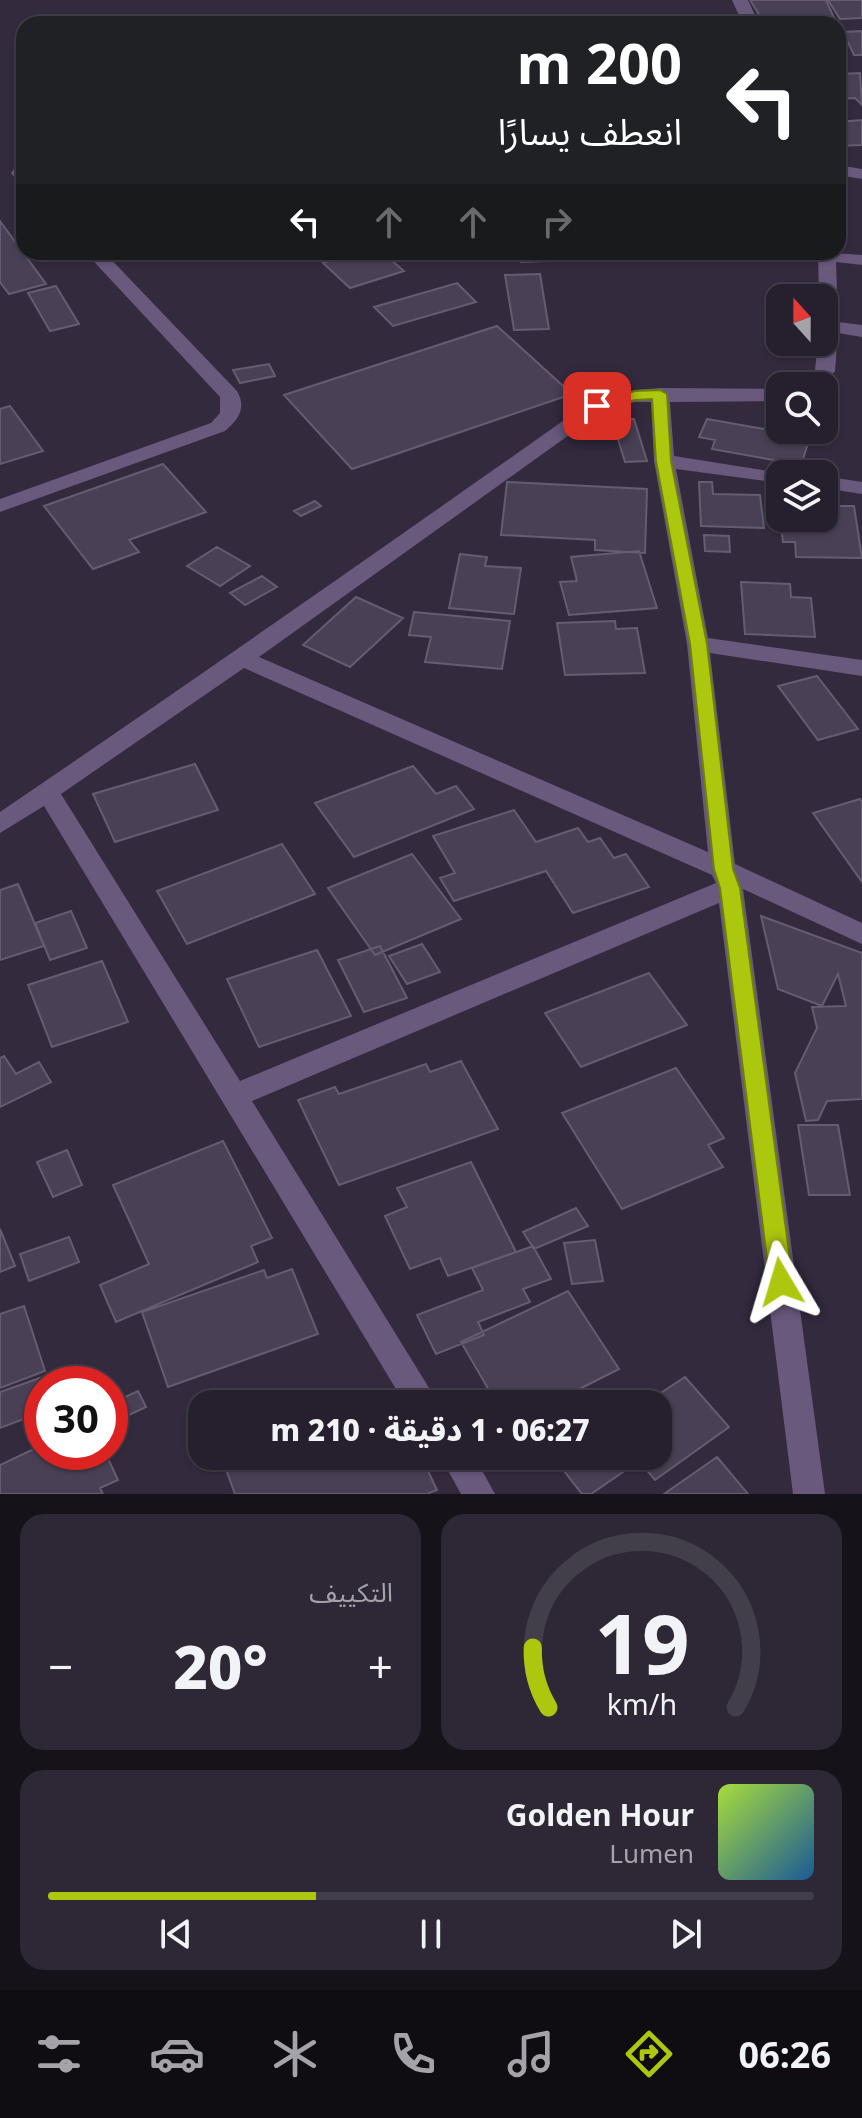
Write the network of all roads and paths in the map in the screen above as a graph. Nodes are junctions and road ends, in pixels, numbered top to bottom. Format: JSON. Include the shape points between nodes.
{"nodes":[{"id":1,"x":102,"y":260,"type":"edge"},
{"id":2,"x":828,"y":260,"type":"edge"},
{"id":3,"x":828,"y":284,"type":"edge"},
{"id":4,"x":838,"y":327,"type":"edge"},
{"id":5,"x":862,"y":331,"type":"edge"},
{"id":6,"x":660,"y":394,"type":"junction"},
{"id":7,"x":766,"y":395,"type":"edge"},
{"id":8,"x":664,"y":461,"type":"junction"},
{"id":9,"x":766,"y":475,"type":"edge"},
{"id":10,"x":838,"y":484,"type":"edge"},
{"id":11,"x":862,"y":488,"type":"edge"},
{"id":12,"x":0,"y":506,"type":"edge"},
{"id":13,"x":698,"y":644,"type":"junction"},
{"id":14,"x":242,"y":658,"type":"junction"},
{"id":15,"x":862,"y":668,"type":"edge"},
{"id":16,"x":46,"y":790,"type":"junction"},
{"id":17,"x":0,"y":824,"type":"edge"},
{"id":18,"x":727,"y":879,"type":"junction"},
{"id":19,"x":862,"y":934,"type":"edge"},
{"id":20,"x":232,"y":1097,"type":"junction"},
{"id":21,"x":414,"y":1390,"type":"edge"},
{"id":22,"x":464,"y":1470,"type":"edge"},
{"id":23,"x":479,"y":1494,"type":"edge"},
{"id":24,"x":809,"y":1494,"type":"edge"}],
"edges":[{"from":1,"to":12,"type":"street","via":[[230,395],[230,417],[218,427]]},
{"from":2,"to":3,"type":"street"},
{"from":4,"to":5,"type":"street"},
{"from":6,"to":7,"type":"street"},
{"from":6,"to":8,"type":"street"},
{"from":6,"to":14,"type":"street","via":[[597,406]]},
{"from":8,"to":9,"type":"street"},
{"from":8,"to":13,"type":"street"},
{"from":10,"to":11,"type":"street"},
{"from":13,"to":15,"type":"street"},
{"from":13,"to":18,"type":"street"},
{"from":14,"to":16,"type":"street"},
{"from":14,"to":18,"type":"street"},
{"from":16,"to":17,"type":"street"},
{"from":16,"to":20,"type":"street"},
{"from":18,"to":19,"type":"street"},
{"from":18,"to":20,"type":"street"},
{"from":18,"to":24,"type":"street"},
{"from":20,"to":21,"type":"street"},
{"from":22,"to":23,"type":"street"}]}
